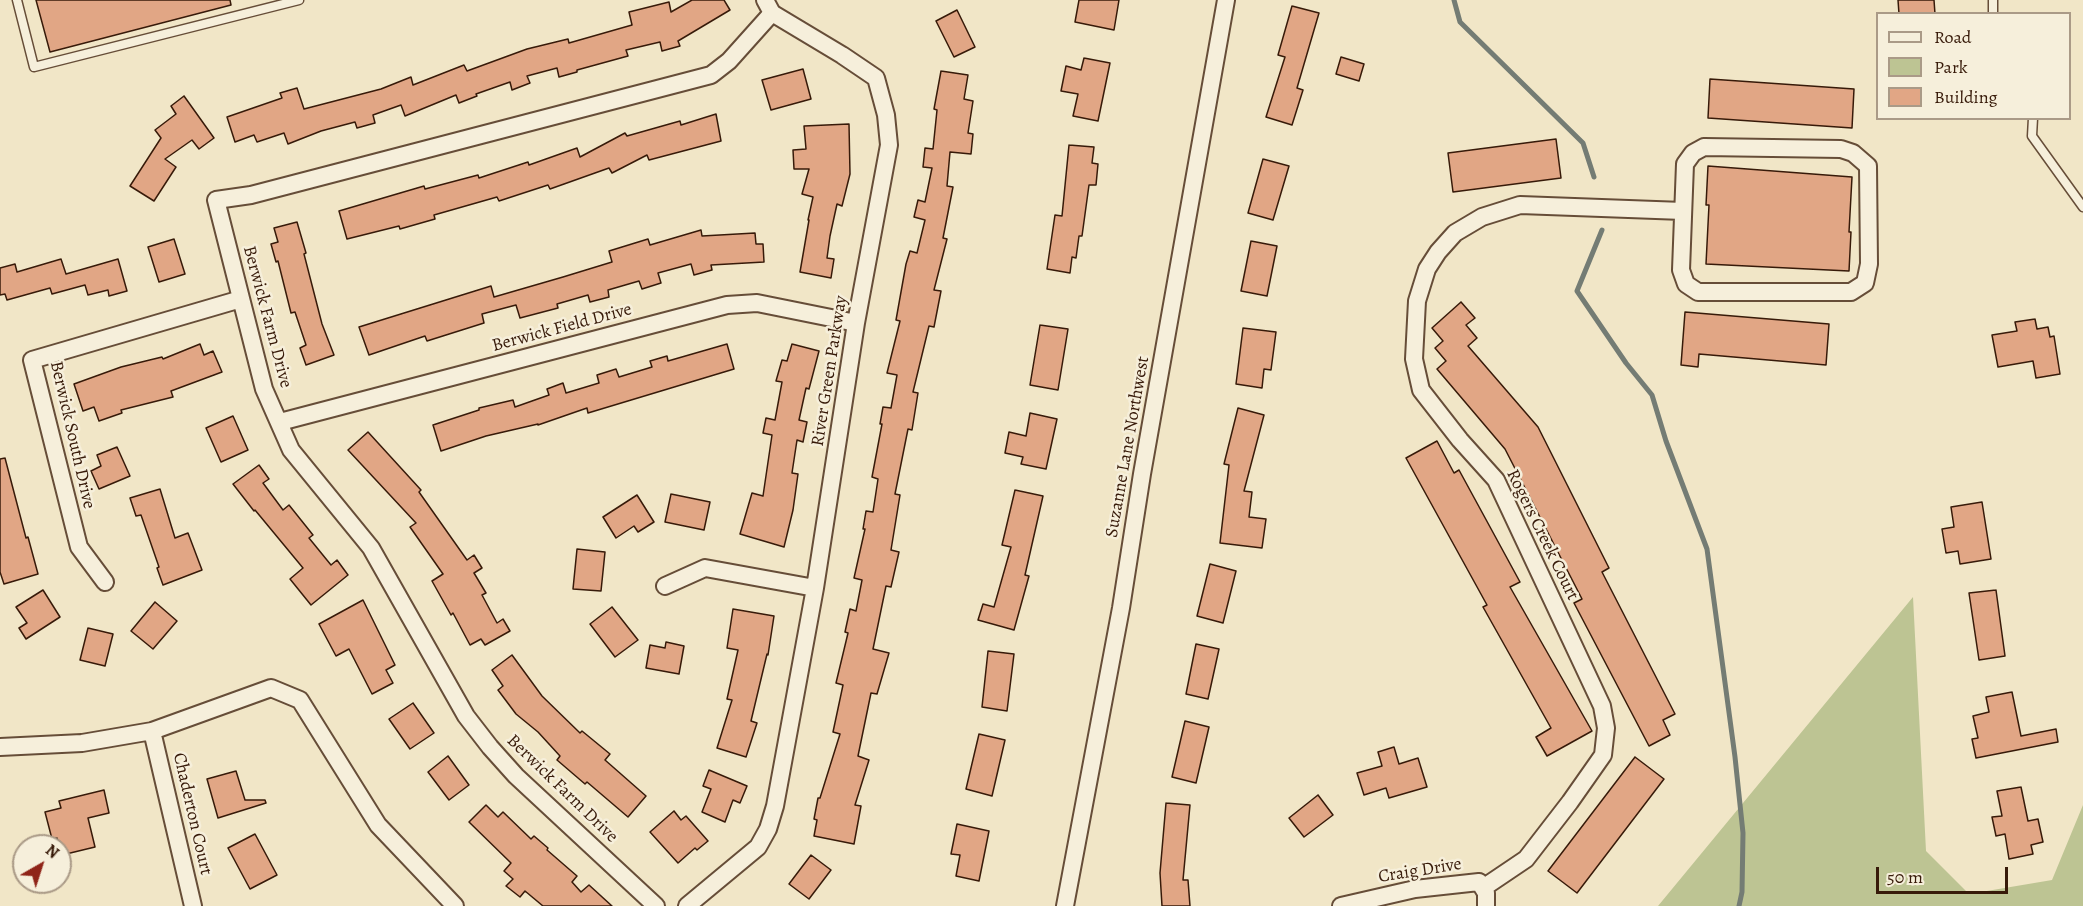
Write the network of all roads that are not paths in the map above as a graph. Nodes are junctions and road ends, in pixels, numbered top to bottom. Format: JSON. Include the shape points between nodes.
{"nodes":[{"id":1,"x":17,"y":0,"type":"edge"},
{"id":2,"x":299,"y":0,"type":"edge"},
{"id":3,"x":1226,"y":0,"type":"edge"},
{"id":4,"x":769,"y":7,"type":"edge"},
{"id":5,"x":2033,"y":120,"type":"edge"},
{"id":6,"x":2083,"y":207,"type":"edge"},
{"id":7,"x":1683,"y":211,"type":"junction"},
{"id":8,"x":241,"y":299,"type":"junction"},
{"id":9,"x":856,"y":323,"type":"junction"},
{"id":10,"x":280,"y":422,"type":"junction"},
{"id":11,"x":105,"y":582,"type":"dead end"},
{"id":12,"x":665,"y":586,"type":"dead end"},
{"id":13,"x":814,"y":588,"type":"junction"},
{"id":14,"x":152,"y":731,"type":"junction"},
{"id":15,"x":0,"y":747,"type":"edge"},
{"id":16,"x":1483,"y":888,"type":"junction"},
{"id":17,"x":1065,"y":903,"type":"edge"},
{"id":18,"x":193,"y":906,"type":"edge"},
{"id":19,"x":455,"y":906,"type":"edge"},
{"id":20,"x":656,"y":906,"type":"edge"},
{"id":21,"x":687,"y":906,"type":"edge"},
{"id":22,"x":1341,"y":906,"type":"edge"},
{"id":23,"x":1486,"y":906,"type":"edge"}],
"edges":[{"from":1,"to":2,"type":"lane","via":[[34,67]]},
{"from":3,"to":17,"type":"street","name":"Suzanne Lane Northwest","via":[[1121,608]]},
{"from":4,"to":8,"type":"street","name":"Berwick Farm Drive","via":[[729,62],[711,75],[251,195],[216,200]]},
{"from":4,"to":9,"type":"street","name":"River Green Parkway","via":[[876,78],[889,145]]},
{"from":5,"to":6,"type":"lane","via":[[2032,136]]},
{"from":7,"to":7,"type":"street","via":[[1681,270],[1686,284],[1698,292],[1851,292],[1865,283],[1869,264],[1868,166],[1853,153],[1841,149],[1704,147],[1685,164]]},
{"from":7,"to":16,"type":"street","name":"Rogers Creek Court","via":[[1520,205],[1482,217],[1455,233],[1426,269],[1417,301],[1414,359],[1422,390],[1496,480],[1602,706],[1606,728],[1603,754],[1541,840],[1526,859]]},
{"from":8,"to":10,"type":"street","name":"Berwick Farm Drive","via":[[264,389]]},
{"from":8,"to":11,"type":"street","name":"Berwick South Drive","via":[[32,360],[79,547]]},
{"from":9,"to":10,"type":"street","name":"Berwick Field Drive","via":[[757,303],[727,305]]},
{"from":9,"to":13,"type":"street","name":"River Green Parkway"},
{"from":10,"to":20,"type":"street","name":"Berwick Farm Drive","via":[[291,450],[371,548],[466,716],[490,747]]},
{"from":12,"to":13,"type":"street","via":[[705,568]]},
{"from":13,"to":21,"type":"street","name":"River Green Parkway","via":[[768,829],[758,847]]},
{"from":14,"to":15,"type":"street","via":[[82,743]]},
{"from":14,"to":18,"type":"street","name":"Chaderton Court"},
{"from":14,"to":19,"type":"street","via":[[271,688],[300,700],[378,825]]},
{"from":16,"to":22,"type":"street","name":"Craig Drive","via":[[1479,882],[1415,889]]},
{"from":16,"to":23,"type":"street","name":"Craig Drive"}]}
